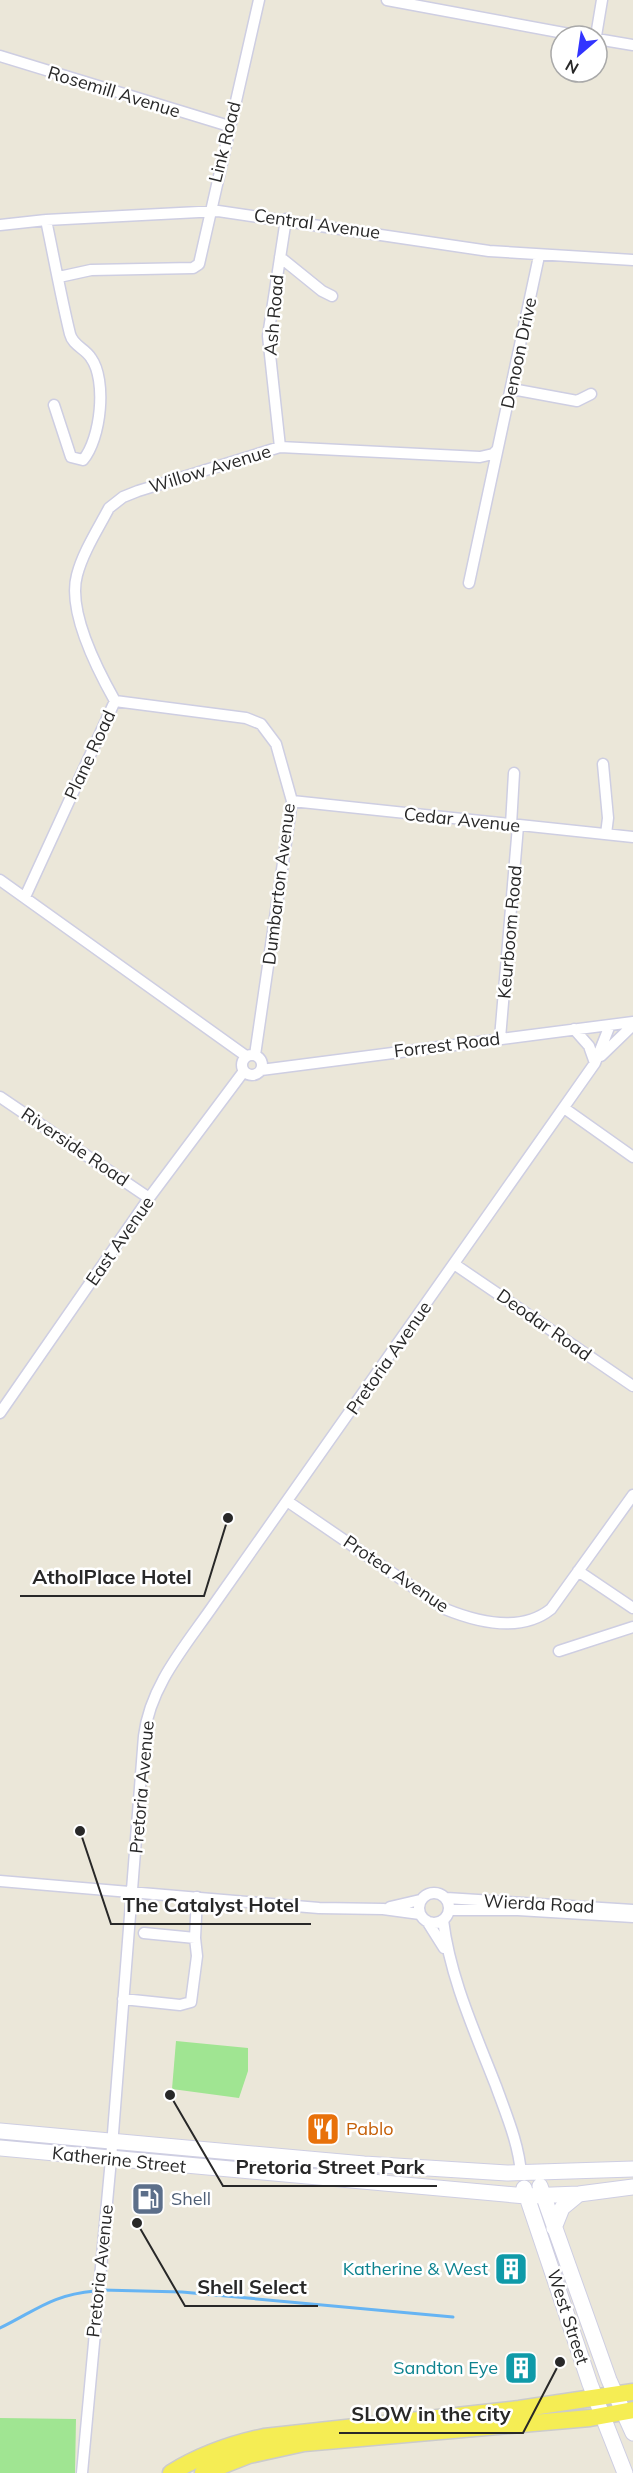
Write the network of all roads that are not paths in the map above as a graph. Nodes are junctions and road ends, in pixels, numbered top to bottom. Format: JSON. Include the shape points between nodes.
{"nodes":[{"id":1,"x":259,"y":0,"type":"edge"},
{"id":2,"x":387,"y":0,"type":"edge"},
{"id":3,"x":602,"y":0,"type":"edge"},
{"id":4,"x":598,"y":24,"type":"edge"},
{"id":5,"x":549,"y":30,"type":"edge"},
{"id":6,"x":609,"y":40,"type":"edge"},
{"id":7,"x":633,"y":45,"type":"edge"},
{"id":8,"x":0,"y":56,"type":"edge"},
{"id":9,"x":229,"y":126,"type":"junction"},
{"id":10,"x":209,"y":211,"type":"junction"},
{"id":11,"x":286,"y":219,"type":"junction"},
{"id":12,"x":46,"y":220,"type":"junction"},
{"id":13,"x":0,"y":225,"type":"edge"},
{"id":14,"x":539,"y":256,"type":"junction"},
{"id":15,"x":279,"y":257,"type":"junction"},
{"id":16,"x":633,"y":260,"type":"edge"},
{"id":17,"x":59,"y":277,"type":"junction"},
{"id":18,"x":333,"y":296,"type":"dead end"},
{"id":19,"x":512,"y":389,"type":"junction"},
{"id":20,"x":591,"y":394,"type":"dead end"},
{"id":21,"x":54,"y":405,"type":"dead end"},
{"id":22,"x":280,"y":447,"type":"junction"},
{"id":23,"x":497,"y":450,"type":"junction"},
{"id":24,"x":76,"y":575,"type":"joint"},
{"id":25,"x":469,"y":584,"type":"dead end"},
{"id":26,"x":115,"y":701,"type":"junction"},
{"id":27,"x":603,"y":764,"type":"dead end"},
{"id":28,"x":514,"y":773,"type":"dead end"},
{"id":29,"x":292,"y":801,"type":"junction"},
{"id":30,"x":514,"y":825,"type":"junction"},
{"id":31,"x":606,"y":834,"type":"junction"},
{"id":32,"x":633,"y":837,"type":"edge"},
{"id":33,"x":0,"y":880,"type":"edge"},
{"id":34,"x":25,"y":897,"type":"junction"},
{"id":35,"x":610,"y":1024,"type":"junction"},
{"id":36,"x":633,"y":1024,"type":"edge"},
{"id":37,"x":574,"y":1029,"type":"junction"},
{"id":38,"x":500,"y":1038,"type":"junction"},
{"id":39,"x":251,"y":1056,"type":"junction"},
{"id":40,"x":595,"y":1063,"type":"junction"},
{"id":41,"x":261,"y":1070,"type":"junction"},
{"id":42,"x":244,"y":1071,"type":"junction"},
{"id":43,"x":0,"y":1097,"type":"edge"},
{"id":44,"x":564,"y":1108,"type":"junction"},
{"id":45,"x":633,"y":1156,"type":"edge"},
{"id":46,"x":150,"y":1198,"type":"junction"},
{"id":47,"x":454,"y":1264,"type":"junction"},
{"id":48,"x":633,"y":1386,"type":"edge"},
{"id":49,"x":0,"y":1413,"type":"edge"},
{"id":50,"x":633,"y":1495,"type":"edge"},
{"id":51,"x":287,"y":1501,"type":"junction"},
{"id":52,"x":578,"y":1571,"type":"junction"},
{"id":53,"x":633,"y":1608,"type":"edge"},
{"id":54,"x":633,"y":1627,"type":"edge"},
{"id":55,"x":559,"y":1651,"type":"dead end"},
{"id":56,"x":0,"y":1881,"type":"edge"},
{"id":57,"x":133,"y":1892,"type":"junction"},
{"id":58,"x":198,"y":1897,"type":"junction"},
{"id":59,"x":446,"y":1898,"type":"junction"},
{"id":60,"x":420,"y":1900,"type":"junction"},
{"id":61,"x":383,"y":1909,"type":"junction"},
{"id":62,"x":556,"y":1909,"type":"junction"},
{"id":63,"x":449,"y":1910,"type":"junction"},
{"id":64,"x":633,"y":1910,"type":"edge"},
{"id":65,"x":601,"y":1911,"type":"junction"},
{"id":66,"x":633,"y":1917,"type":"edge"},
{"id":67,"x":424,"y":1918,"type":"junction"},
{"id":68,"x":442,"y":1920,"type":"junction"},
{"id":69,"x":144,"y":1933,"type":"dead end"},
{"id":70,"x":195,"y":1938,"type":"junction"},
{"id":71,"x":447,"y":1954,"type":"junction"},
{"id":72,"x":123,"y":1999,"type":"junction"},
{"id":73,"x":0,"y":2131,"type":"edge"},
{"id":74,"x":112,"y":2140,"type":"junction"},
{"id":75,"x":0,"y":2141,"type":"edge"},
{"id":76,"x":0,"y":2148,"type":"edge"},
{"id":77,"x":111,"y":2159,"type":"junction"},
{"id":78,"x":520,"y":2166,"type":"junction"},
{"id":79,"x":633,"y":2169,"type":"edge"},
{"id":80,"x":537,"y":2174,"type":"junction"},
{"id":81,"x":633,"y":2187,"type":"edge"},
{"id":82,"x":579,"y":2194,"type":"junction"},
{"id":83,"x":543,"y":2195,"type":"junction"},
{"id":84,"x":526,"y":2196,"type":"junction"},
{"id":85,"x":554,"y":2228,"type":"junction"},
{"id":86,"x":625,"y":2393,"type":"edge"},
{"id":87,"x":596,"y":2398,"type":"junction"},
{"id":88,"x":629,"y":2411,"type":"edge"},
{"id":89,"x":603,"y":2415,"type":"junction"},
{"id":90,"x":633,"y":2433,"type":"edge"},
{"id":91,"x":82,"y":2473,"type":"edge"},
{"id":92,"x":171,"y":2473,"type":"edge"},
{"id":93,"x":203,"y":2473,"type":"edge"},
{"id":94,"x":625,"y":2473,"type":"edge"}],
"edges":[{"from":1,"to":9,"type":"street","name":"Link Road"},
{"from":2,"to":5,"type":"street"},
{"from":3,"to":4,"type":"street"},
{"from":6,"to":7,"type":"street"},
{"from":8,"to":9,"type":"street","name":"Rosemill Avenue"},
{"from":9,"to":10,"type":"street","name":"Link Road"},
{"from":10,"to":11,"type":"street","name":"Central Avenue"},
{"from":10,"to":12,"type":"street","name":"Central Avenue"},
{"from":10,"to":17,"type":"street","name":"Link Road","via":[[199,264],[193,268],[91,270]]},
{"from":11,"to":14,"type":"street","name":"Central Avenue"},
{"from":11,"to":15,"type":"street","name":"Ash Road"},
{"from":12,"to":13,"type":"street","name":"Central Avenue"},
{"from":12,"to":17,"type":"street"},
{"from":14,"to":16,"type":"street","name":"Central Avenue"},
{"from":14,"to":19,"type":"street","name":"Denoon Drive"},
{"from":15,"to":18,"type":"street"},
{"from":15,"to":22,"type":"street","name":"Ash Road","via":[[268,336]]},
{"from":17,"to":21,"type":"street","via":[[71,338],[92,359],[97,371],[97,433],[83,459],[71,457]]},
{"from":19,"to":20,"type":"street","via":[[577,401]]},
{"from":19,"to":23,"type":"street","name":"Denoon Drive"},
{"from":22,"to":23,"type":"street","name":"Willow Avenue","via":[[480,457]]},
{"from":22,"to":24,"type":"street","name":"Willow Avenue","via":[[123,497],[109,508]]},
{"from":23,"to":25,"type":"street","name":"Denoon Drive"},
{"from":24,"to":26,"type":"street","name":"Plane Road","via":[[79,620]]},
{"from":26,"to":29,"type":"street","name":"Dumbarton Avenue","via":[[246,718],[261,724],[276,744]]},
{"from":26,"to":34,"type":"street","name":"Plane Road"},
{"from":27,"to":31,"type":"street"},
{"from":28,"to":30,"type":"street","name":"Keurboom Road"},
{"from":29,"to":30,"type":"street","name":"Cedar Avenue"},
{"from":29,"to":39,"type":"street","name":"Dumbarton Avenue"},
{"from":30,"to":31,"type":"street","name":"Cedar Avenue"},
{"from":30,"to":38,"type":"street","name":"Keurboom Road"},
{"from":31,"to":32,"type":"street","name":"Cedar Avenue"},
{"from":33,"to":34,"type":"street"},
{"from":34,"to":39,"type":"street"},
{"from":35,"to":36,"type":"street","name":"Forrest Road"},
{"from":35,"to":37,"type":"street","name":"Forrest Road"},
{"from":35,"to":40,"type":"street","name":"Pretoria Avenue"},
{"from":36,"to":40,"type":"street"},
{"from":37,"to":38,"type":"street","name":"Forrest Road"},
{"from":37,"to":40,"type":"street","via":[[590,1046]]},
{"from":38,"to":41,"type":"street","name":"Forrest Road"},
{"from":39,"to":41,"type":"street","via":[[262,1061]]},
{"from":39,"to":42,"type":"street","via":[[242,1063]]},
{"from":40,"to":44,"type":"street","name":"Pretoria Avenue"},
{"from":41,"to":42,"type":"street","via":[[255,1075]]},
{"from":42,"to":46,"type":"street","name":"East Avenue"},
{"from":43,"to":46,"type":"street","name":"Riverside Road"},
{"from":44,"to":45,"type":"street"},
{"from":44,"to":47,"type":"street","name":"Pretoria Avenue"},
{"from":46,"to":49,"type":"street","name":"East Avenue"},
{"from":47,"to":48,"type":"street","name":"Deodar Road"},
{"from":47,"to":51,"type":"street","name":"Pretoria Avenue"},
{"from":50,"to":52,"type":"street","name":"Protea Avenue"},
{"from":51,"to":52,"type":"street","name":"Protea Avenue","via":[[429,1600],[474,1619],[521,1623],[539,1618],[550,1610]]},
{"from":51,"to":57,"type":"street","name":"Pretoria Avenue","via":[[171,1668],[149,1707]]},
{"from":52,"to":53,"type":"street"},
{"from":54,"to":55,"type":"street"},
{"from":56,"to":57,"type":"street"},
{"from":57,"to":58,"type":"street"},
{"from":57,"to":72,"type":"street","name":"Pretoria Avenue"},
{"from":58,"to":61,"type":"street","via":[[319,1908]]},
{"from":58,"to":70,"type":"street"},
{"from":59,"to":60,"type":"street","via":[[431,1892]]},
{"from":59,"to":62,"type":"street","name":"Wierda Road"},
{"from":59,"to":63,"type":"street"},
{"from":60,"to":61,"type":"street"},
{"from":60,"to":67,"type":"street"},
{"from":61,"to":67,"type":"street"},
{"from":62,"to":63,"type":"street","name":"Wierda Road"},
{"from":62,"to":65,"type":"street","name":"Wierda Road"},
{"from":63,"to":68,"type":"street"},
{"from":64,"to":65,"type":"street","name":"Wierda Road"},
{"from":65,"to":66,"type":"street","name":"Wierda Road"},
{"from":67,"to":68,"type":"street","via":[[436,1923]]},
{"from":67,"to":71,"type":"street","name":"West Street"},
{"from":68,"to":71,"type":"street","name":"West Street"},
{"from":69,"to":70,"type":"street"},
{"from":70,"to":72,"type":"street","via":[[197,1956],[191,2002],[180,2005]]},
{"from":71,"to":78,"type":"street","name":"West Street"},
{"from":72,"to":74,"type":"street","name":"Pretoria Avenue"},
{"from":73,"to":74,"type":"main road","name":"Katherine Street"},
{"from":74,"to":77,"type":"street","name":"Pretoria Avenue"},
{"from":74,"to":78,"type":"main road","name":"Katherine Street","via":[[364,2164]]},
{"from":74,"to":84,"type":"main road","via":[[123,2151],[479,2186]]},
{"from":75,"to":77,"type":"main road","via":[[85,2149]]},
{"from":76,"to":77,"type":"main road","name":"Katherine Street"},
{"from":77,"to":84,"type":"main road","name":"Katherine Street"},
{"from":77,"to":91,"type":"street","name":"Pretoria Avenue"},
{"from":78,"to":80,"type":"main road","name":"Katherine Street"},
{"from":78,"to":84,"type":"main road","name":"West Street"},
{"from":79,"to":80,"type":"main road","name":"Katherine Street"},
{"from":80,"to":83,"type":"main road","name":"West Street"},
{"from":81,"to":82,"type":"main road","name":"Katherine Street"},
{"from":82,"to":83,"type":"main road","name":"Katherine Street"},
{"from":82,"to":85,"type":"main road","via":[[562,2208]]},
{"from":83,"to":84,"type":"main road","name":"Katherine Street"},
{"from":83,"to":85,"type":"main road","name":"West Street"},
{"from":84,"to":87,"type":"main road","name":"West Street"},
{"from":85,"to":86,"type":"main road","name":"West Street","via":[[609,2380]]},
{"from":86,"to":87,"type":"main road"},
{"from":86,"to":88,"type":"main road","name":"West Street"},
{"from":87,"to":89,"type":"main road","name":"West Street"},
{"from":87,"to":92,"type":"main road","via":[[264,2437],[224,2447]]},
{"from":88,"to":89,"type":"main road"},
{"from":88,"to":90,"type":"main road","name":"West Street"},
{"from":89,"to":93,"type":"main road","via":[[304,2443],[249,2455]]},
{"from":89,"to":94,"type":"main road","name":"West Street"}]}
